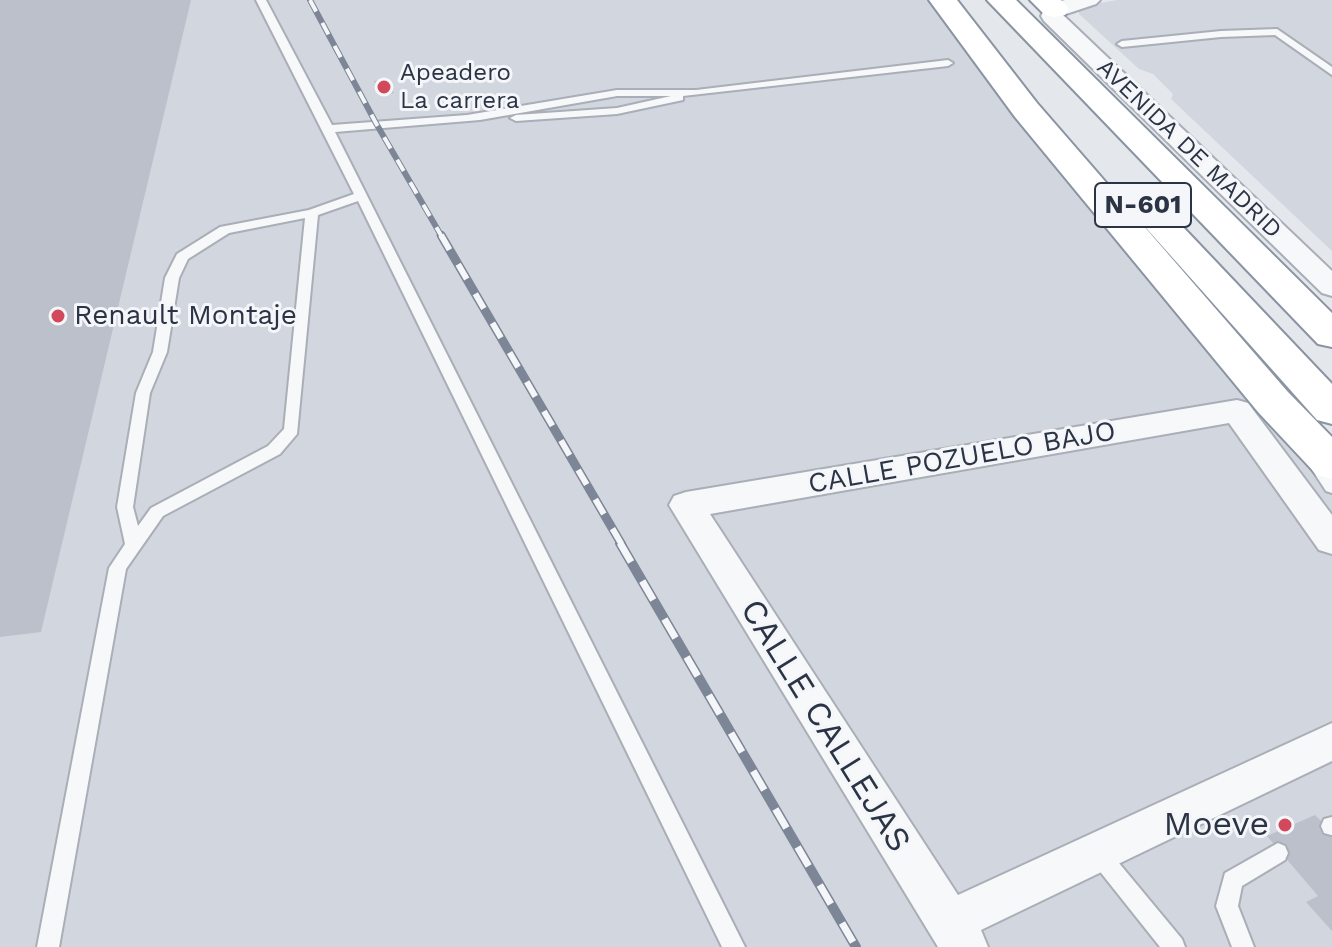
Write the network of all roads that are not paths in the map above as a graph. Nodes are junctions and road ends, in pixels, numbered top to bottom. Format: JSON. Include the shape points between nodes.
{"nodes":[{"id":1,"x":261,"y":0,"type":"edge"},
{"id":2,"x":943,"y":0,"type":"edge"},
{"id":3,"x":954,"y":0,"type":"edge"},
{"id":4,"x":1001,"y":0,"type":"edge"},
{"id":5,"x":1089,"y":0,"type":"edge"},
{"id":6,"x":1049,"y":4,"type":"edge"},
{"id":7,"x":1265,"y":22,"type":"dead end"},
{"id":8,"x":1277,"y":32,"type":"junction"},
{"id":9,"x":1122,"y":44,"type":"dead end"},
{"id":10,"x":948,"y":63,"type":"dead end"},
{"id":11,"x":1332,"y":72,"type":"edge"},
{"id":12,"x":696,"y":93,"type":"junction"},
{"id":13,"x":471,"y":117,"type":"junction"},
{"id":14,"x":328,"y":129,"type":"junction"},
{"id":15,"x":361,"y":196,"type":"junction"},
{"id":16,"x":312,"y":213,"type":"junction"},
{"id":17,"x":1332,"y":287,"type":"edge"},
{"id":18,"x":1332,"y":335,"type":"edge"},
{"id":19,"x":1273,"y":402,"type":"junction"},
{"id":20,"x":1332,"y":410,"type":"edge"},
{"id":21,"x":1332,"y":464,"type":"edge"},
{"id":22,"x":1332,"y":487,"type":"edge"},
{"id":23,"x":686,"y":505,"type":"joint"},
{"id":24,"x":1332,"y":541,"type":"edge"},
{"id":25,"x":134,"y":545,"type":"junction"},
{"id":26,"x":1332,"y":741,"type":"edge"},
{"id":27,"x":1097,"y":852,"type":"junction"},
{"id":28,"x":1278,"y":853,"type":"dead end"},
{"id":29,"x":957,"y":934,"type":"edge"},
{"id":30,"x":48,"y":947,"type":"edge"},
{"id":31,"x":734,"y":947,"type":"edge"},
{"id":32,"x":1174,"y":947,"type":"edge"},
{"id":33,"x":1243,"y":947,"type":"edge"}],
"edges":[{"from":1,"to":14,"type":"lane"},
{"from":2,"to":19,"type":"highway","via":[[1026,110]]},
{"from":3,"to":20,"type":"highway","number":"N-601"},
{"from":4,"to":18,"type":"highway","number":"N-601"},
{"from":5,"to":6,"type":"street"},
{"from":6,"to":17,"type":"street","name":"AVENIDA DE MADRID","via":[[1052,16]]},
{"from":7,"to":8,"type":"lane"},
{"from":8,"to":9,"type":"lane"},
{"from":8,"to":11,"type":"lane"},
{"from":10,"to":12,"type":"lane"},
{"from":12,"to":13,"type":"lane","via":[[617,93]]},
{"from":12,"to":13,"type":"lane","via":[[617,111]]},
{"from":13,"to":14,"type":"lane"},
{"from":14,"to":15,"type":"lane"},
{"from":15,"to":16,"type":"lane"},
{"from":15,"to":31,"type":"lane"},
{"from":16,"to":25,"type":"lane","via":[[292,430],[274,450],[157,512]]},
{"from":16,"to":25,"type":"lane","via":[[225,230],[182,257],[172,278],[160,352],[140,407],[125,507]]},
{"from":19,"to":21,"type":"highway"},
{"from":19,"to":22,"type":"lane"},
{"from":23,"to":24,"type":"street","name":"CALLE POZUELO BAJO","via":[[1237,411]]},
{"from":23,"to":29,"type":"street","name":"CALLE CALLEJAS"},
{"from":25,"to":30,"type":"lane","via":[[118,568]]},
{"from":26,"to":27,"type":"street"},
{"from":27,"to":29,"type":"street"},
{"from":27,"to":32,"type":"lane"},
{"from":28,"to":33,"type":"lane","via":[[1233,880],[1227,906]]}]}
